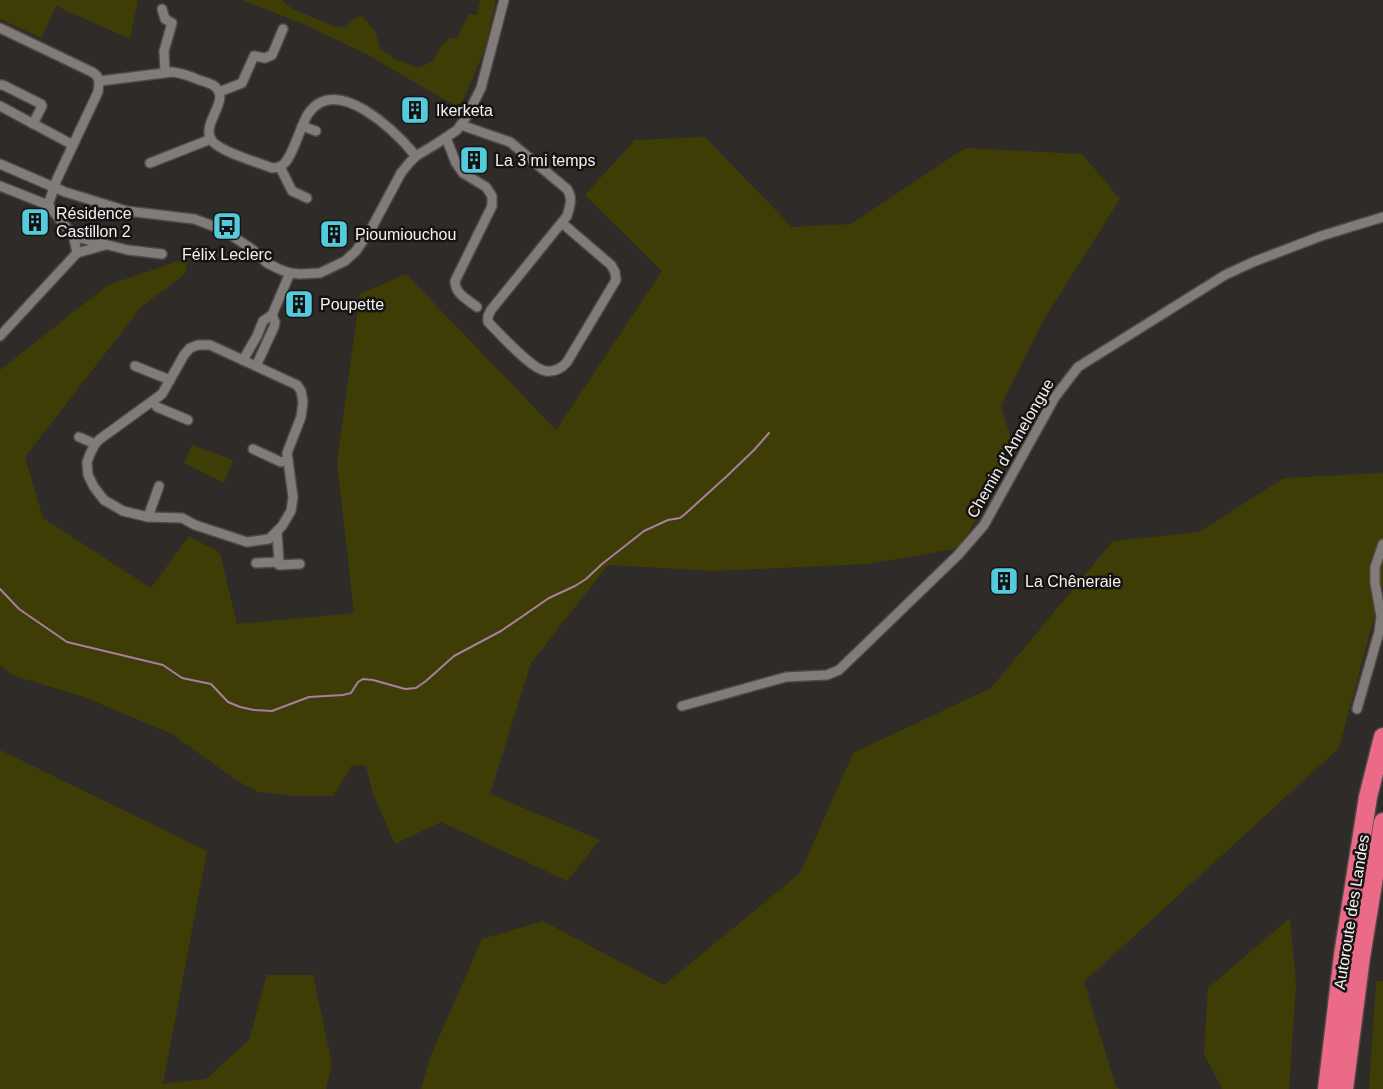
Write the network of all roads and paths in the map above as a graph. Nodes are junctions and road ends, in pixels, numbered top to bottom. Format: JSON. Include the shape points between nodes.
{"nodes":[{"id":1,"x":504,"y":0,"type":"edge"},
{"id":2,"x":162,"y":9,"type":"dead end"},
{"id":3,"x":0,"y":28,"type":"edge"},
{"id":4,"x":283,"y":29,"type":"dead end"},
{"id":5,"x":165,"y":72,"type":"junction"},
{"id":6,"x":100,"y":81,"type":"junction"},
{"id":7,"x":0,"y":85,"type":"edge"},
{"id":8,"x":219,"y":92,"type":"junction"},
{"id":9,"x":0,"y":106,"type":"edge"},
{"id":10,"x":33,"y":124,"type":"junction"},
{"id":11,"x":461,"y":125,"type":"junction"},
{"id":12,"x":302,"y":126,"type":"junction"},
{"id":13,"x":316,"y":131,"type":"dead end"},
{"id":14,"x":446,"y":138,"type":"junction"},
{"id":15,"x":211,"y":139,"type":"junction"},
{"id":16,"x":73,"y":145,"type":"junction"},
{"id":17,"x":416,"y":156,"type":"junction"},
{"id":18,"x":150,"y":163,"type":"dead end"},
{"id":19,"x":0,"y":164,"type":"edge"},
{"id":20,"x":280,"y":167,"type":"junction"},
{"id":21,"x":0,"y":186,"type":"edge"},
{"id":22,"x":54,"y":187,"type":"junction"},
{"id":23,"x":307,"y":198,"type":"dead end"},
{"id":24,"x":48,"y":205,"type":"junction"},
{"id":25,"x":1381,"y":221,"type":"edge"},
{"id":26,"x":562,"y":223,"type":"junction"},
{"id":27,"x":74,"y":233,"type":"junction"},
{"id":28,"x":106,"y":244,"type":"junction"},
{"id":29,"x":77,"y":253,"type":"junction"},
{"id":30,"x":162,"y":254,"type":"dead end"},
{"id":31,"x":290,"y":273,"type":"junction"},
{"id":32,"x":477,"y":307,"type":"dead end"},
{"id":33,"x":272,"y":315,"type":"junction"},
{"id":34,"x":0,"y":336,"type":"edge"},
{"id":35,"x":257,"y":336,"type":"junction"},
{"id":36,"x":267,"y":341,"type":"junction"},
{"id":37,"x":243,"y":360,"type":"junction"},
{"id":38,"x":135,"y":366,"type":"dead end"},
{"id":39,"x":256,"y":366,"type":"junction"},
{"id":40,"x":170,"y":380,"type":"junction"},
{"id":41,"x":153,"y":402,"type":"junction"},
{"id":42,"x":188,"y":420,"type":"dead end"},
{"id":43,"x":80,"y":437,"type":"dead end"},
{"id":44,"x":95,"y":444,"type":"junction"},
{"id":45,"x":253,"y":449,"type":"dead end"},
{"id":46,"x":288,"y":460,"type":"junction"},
{"id":47,"x":159,"y":486,"type":"dead end"},
{"id":48,"x":148,"y":517,"type":"junction"},
{"id":49,"x":277,"y":532,"type":"junction"},
{"id":50,"x":1383,"y":544,"type":"edge"},
{"id":51,"x":279,"y":562,"type":"junction"},
{"id":52,"x":256,"y":563,"type":"dead end"},
{"id":53,"x":300,"y":564,"type":"dead end"},
{"id":54,"x":682,"y":706,"type":"dead end"},
{"id":55,"x":1357,"y":709,"type":"dead end"},
{"id":56,"x":1383,"y":737,"type":"edge"},
{"id":57,"x":1383,"y":822,"type":"edge"},
{"id":58,"x":1327,"y":1089,"type":"edge"},
{"id":59,"x":1344,"y":1089,"type":"edge"}],
"edges":[{"from":1,"to":11,"type":"street","via":[[481,88]]},
{"from":2,"to":5,"type":"street","via":[[165,19],[172,23],[164,51]]},
{"from":3,"to":6,"type":"street","via":[[92,72]]},
{"from":4,"to":8,"type":"street","via":[[272,55],[254,56],[242,82]]},
{"from":5,"to":6,"type":"street"},
{"from":5,"to":8,"type":"street","via":[[181,73],[213,85]]},
{"from":6,"to":16,"type":"street"},
{"from":7,"to":10,"type":"street","via":[[41,104]]},
{"from":8,"to":15,"type":"street","via":[[220,102],[208,133]]},
{"from":9,"to":10,"type":"street"},
{"from":10,"to":16,"type":"street"},
{"from":11,"to":14,"type":"street"},
{"from":11,"to":26,"type":"street","via":[[510,142],[567,189],[571,202]]},
{"from":12,"to":13,"type":"street"},
{"from":12,"to":17,"type":"street","via":[[318,103],[344,100],[374,115]]},
{"from":12,"to":20,"type":"street","via":[[287,161]]},
{"from":14,"to":17,"type":"street"},
{"from":14,"to":32,"type":"street","via":[[463,173],[486,187],[492,196],[492,206],[454,281],[459,293]]},
{"from":15,"to":18,"type":"street"},
{"from":15,"to":20,"type":"street","via":[[218,147],[272,168]]},
{"from":16,"to":22,"type":"street"},
{"from":17,"to":31,"type":"street","via":[[401,173],[356,251],[320,273]]},
{"from":19,"to":22,"type":"street"},
{"from":20,"to":23,"type":"street","via":[[292,191]]},
{"from":21,"to":24,"type":"street"},
{"from":22,"to":24,"type":"street"},
{"from":22,"to":31,"type":"street","via":[[127,211],[174,215],[216,227]]},
{"from":24,"to":27,"type":"street"},
{"from":25,"to":54,"type":"street","name":"Chemin d’Annelongue","via":[[1321,236],[1225,275],[1078,367],[1055,397],[984,525],[839,670],[827,675],[786,677]]},
{"from":26,"to":26,"type":"street","via":[[491,310],[488,322],[534,366],[546,371],[561,368],[567,362],[616,280],[611,265]]},
{"from":27,"to":28,"type":"street"},
{"from":27,"to":29,"type":"street"},
{"from":28,"to":29,"type":"street"},
{"from":28,"to":30,"type":"street"},
{"from":29,"to":34,"type":"street"},
{"from":31,"to":33,"type":"street"},
{"from":33,"to":35,"type":"street","via":[[263,321]]},
{"from":33,"to":36,"type":"street","via":[[275,322]]},
{"from":35,"to":36,"type":"street"},
{"from":35,"to":37,"type":"street"},
{"from":36,"to":39,"type":"street"},
{"from":37,"to":39,"type":"street"},
{"from":37,"to":40,"type":"street","via":[[210,345],[198,345],[184,355]]},
{"from":38,"to":40,"type":"street"},
{"from":39,"to":46,"type":"street","via":[[297,385],[301,391],[301,417]]},
{"from":40,"to":41,"type":"street"},
{"from":41,"to":42,"type":"street"},
{"from":41,"to":44,"type":"street"},
{"from":43,"to":44,"type":"street"},
{"from":44,"to":48,"type":"street","via":[[87,462],[93,487],[104,500],[123,511]]},
{"from":45,"to":46,"type":"street","via":[[281,462]]},
{"from":46,"to":49,"type":"street","via":[[291,511]]},
{"from":47,"to":48,"type":"street"},
{"from":48,"to":49,"type":"street","via":[[182,518],[247,542],[269,538]]},
{"from":49,"to":51,"type":"street"},
{"from":50,"to":55,"type":"street","via":[[1375,567],[1379,632]]},
{"from":51,"to":52,"type":"street"},
{"from":51,"to":53,"type":"street"},
{"from":56,"to":58,"type":"highway","name":"Autoroute des Landes","via":[[1368,797],[1343,954]]},
{"from":57,"to":59,"type":"highway","name":"Autoroute des Landes"}]}
